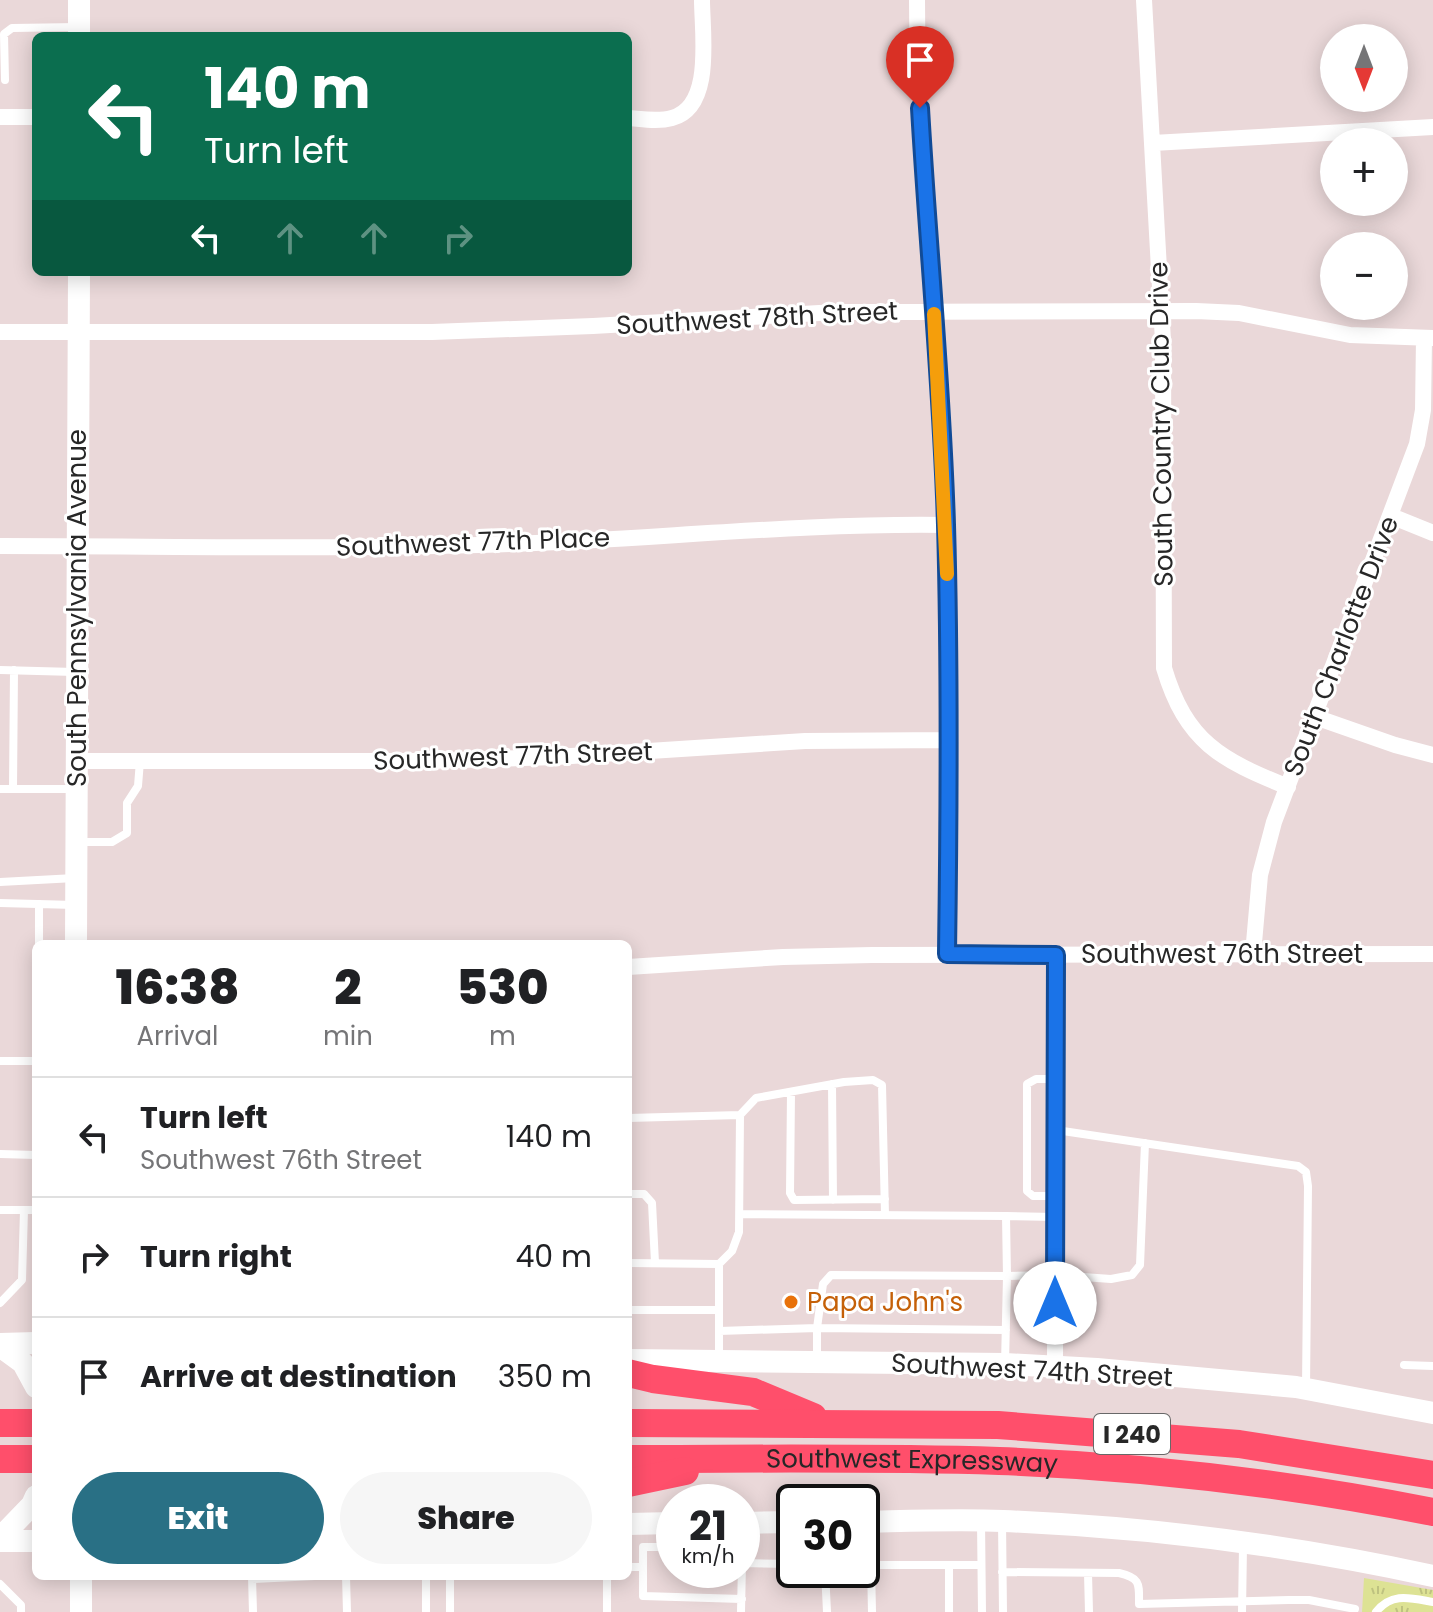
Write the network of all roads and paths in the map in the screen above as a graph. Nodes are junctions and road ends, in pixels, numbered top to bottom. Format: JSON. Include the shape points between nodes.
{"nodes":[{"id":1,"x":79,"y":0,"type":"edge"},
{"id":2,"x":702,"y":0,"type":"edge"},
{"id":3,"x":917,"y":0,"type":"edge"},
{"id":4,"x":1144,"y":0,"type":"edge"},
{"id":5,"x":79,"y":31,"type":"edge"},
{"id":6,"x":5,"y":80,"type":"dead end"},
{"id":7,"x":0,"y":117,"type":"edge"},
{"id":8,"x":32,"y":117,"type":"edge"},
{"id":9,"x":632,"y":118,"type":"edge"},
{"id":10,"x":1433,"y":127,"type":"edge"},
{"id":11,"x":1153,"y":143,"type":"junction"},
{"id":12,"x":79,"y":276,"type":"edge"},
{"id":13,"x":934,"y":311,"type":"junction"},
{"id":14,"x":1162,"y":312,"type":"junction"},
{"id":15,"x":79,"y":331,"type":"junction"},
{"id":16,"x":0,"y":332,"type":"edge"},
{"id":17,"x":1429,"y":338,"type":"edge"},
{"id":18,"x":1391,"y":516,"type":"junction"},
{"id":19,"x":946,"y":525,"type":"junction"},
{"id":20,"x":1433,"y":533,"type":"edge"},
{"id":21,"x":0,"y":546,"type":"edge"},
{"id":22,"x":77,"y":546,"type":"junction"},
{"id":23,"x":0,"y":670,"type":"edge"},
{"id":24,"x":14,"y":670,"type":"junction"},
{"id":25,"x":77,"y":672,"type":"junction"},
{"id":26,"x":1315,"y":717,"type":"junction"},
{"id":27,"x":949,"y":740,"type":"junction"},
{"id":28,"x":1433,"y":755,"type":"edge"},
{"id":29,"x":76,"y":761,"type":"junction"},
{"id":30,"x":140,"y":761,"type":"junction"},
{"id":31,"x":1288,"y":787,"type":"junction"},
{"id":32,"x":0,"y":789,"type":"edge"},
{"id":33,"x":13,"y":789,"type":"junction"},
{"id":34,"x":76,"y":789,"type":"junction"},
{"id":35,"x":76,"y":842,"type":"junction"},
{"id":36,"x":76,"y":878,"type":"junction"},
{"id":37,"x":0,"y":882,"type":"edge"},
{"id":38,"x":0,"y":903,"type":"edge"},
{"id":39,"x":39,"y":904,"type":"junction"},
{"id":40,"x":76,"y":905,"type":"junction"},
{"id":41,"x":39,"y":940,"type":"edge"},
{"id":42,"x":76,"y":940,"type":"edge"},
{"id":43,"x":947,"y":954,"type":"junction"},
{"id":44,"x":1253,"y":954,"type":"junction"},
{"id":45,"x":1433,"y":954,"type":"edge"},
{"id":46,"x":1056,"y":955,"type":"junction"},
{"id":47,"x":632,"y":967,"type":"edge"},
{"id":48,"x":0,"y":1061,"type":"edge"},
{"id":49,"x":32,"y":1061,"type":"edge"},
{"id":50,"x":1055,"y":1079,"type":"junction"},
{"id":51,"x":832,"y":1084,"type":"junction"},
{"id":52,"x":791,"y":1092,"type":"junction"},
{"id":53,"x":740,"y":1115,"type":"junction"},
{"id":54,"x":632,"y":1118,"type":"edge"},
{"id":55,"x":1055,"y":1130,"type":"junction"},
{"id":56,"x":1145,"y":1143,"type":"junction"},
{"id":57,"x":0,"y":1154,"type":"edge"},
{"id":58,"x":32,"y":1155,"type":"edge"},
{"id":59,"x":632,"y":1194,"type":"edge"},
{"id":60,"x":1055,"y":1196,"type":"junction"},
{"id":61,"x":885,"y":1199,"type":"junction"},
{"id":62,"x":833,"y":1200,"type":"junction"},
{"id":63,"x":0,"y":1210,"type":"edge"},
{"id":64,"x":24,"y":1210,"type":"junction"},
{"id":65,"x":32,"y":1210,"type":"edge"},
{"id":66,"x":741,"y":1214,"type":"junction"},
{"id":67,"x":885,"y":1215,"type":"junction"},
{"id":68,"x":1006,"y":1216,"type":"junction"},
{"id":69,"x":1055,"y":1217,"type":"junction"},
{"id":70,"x":632,"y":1263,"type":"edge"},
{"id":71,"x":655,"y":1263,"type":"junction"},
{"id":72,"x":719,"y":1264,"type":"junction"},
{"id":73,"x":1055,"y":1275,"type":"junction"},
{"id":74,"x":1007,"y":1276,"type":"junction"},
{"id":75,"x":0,"y":1303,"type":"edge"},
{"id":76,"x":632,"y":1310,"type":"edge"},
{"id":77,"x":719,"y":1310,"type":"junction"},
{"id":78,"x":817,"y":1328,"type":"junction"},
{"id":79,"x":1006,"y":1330,"type":"junction"},
{"id":80,"x":719,"y":1331,"type":"junction"},
{"id":81,"x":32,"y":1343,"type":"edge"},
{"id":82,"x":0,"y":1345,"type":"edge"},
{"id":83,"x":632,"y":1360,"type":"edge"},
{"id":84,"x":719,"y":1361,"type":"junction"},
{"id":85,"x":817,"y":1362,"type":"junction"},
{"id":86,"x":1005,"y":1364,"type":"junction"},
{"id":87,"x":1404,"y":1365,"type":"dead end"},
{"id":88,"x":1055,"y":1366,"type":"junction"},
{"id":89,"x":1433,"y":1366,"type":"edge"},
{"id":90,"x":632,"y":1374,"type":"edge"},
{"id":91,"x":32,"y":1380,"type":"edge"},
{"id":92,"x":1306,"y":1389,"type":"junction"},
{"id":93,"x":1433,"y":1413,"type":"edge"},
{"id":94,"x":2,"y":1423,"type":"edge"},
{"id":95,"x":32,"y":1423,"type":"edge"},
{"id":96,"x":632,"y":1423,"type":"edge"},
{"id":97,"x":829,"y":1423,"type":"junction"},
{"id":98,"x":2,"y":1459,"type":"edge"},
{"id":99,"x":32,"y":1459,"type":"edge"},
{"id":100,"x":632,"y":1459,"type":"edge"},
{"id":101,"x":741,"y":1459,"type":"junction"},
{"id":102,"x":1433,"y":1475,"type":"edge"},
{"id":103,"x":632,"y":1482,"type":"edge"},
{"id":104,"x":32,"y":1505,"type":"edge"},
{"id":105,"x":1433,"y":1512,"type":"edge"},
{"id":106,"x":991,"y":1521,"type":"junction"},
{"id":107,"x":880,"y":1522,"type":"edge"},
{"id":108,"x":656,"y":1523,"type":"edge"},
{"id":109,"x":632,"y":1524,"type":"edge"},
{"id":110,"x":0,"y":1540,"type":"edge"},
{"id":111,"x":32,"y":1541,"type":"edge"},
{"id":112,"x":1243,"y":1541,"type":"junction"},
{"id":113,"x":656,"y":1547,"type":"edge"},
{"id":114,"x":880,"y":1565,"type":"edge"},
{"id":115,"x":981,"y":1565,"type":"junction"},
{"id":116,"x":949,"y":1566,"type":"junction"},
{"id":117,"x":632,"y":1567,"type":"edge"},
{"id":118,"x":642,"y":1567,"type":"junction"},
{"id":119,"x":1002,"y":1572,"type":"junction"},
{"id":120,"x":1088,"y":1573,"type":"junction"},
{"id":121,"x":1433,"y":1576,"type":"edge"},
{"id":122,"x":81,"y":1580,"type":"edge"},
{"id":123,"x":252,"y":1580,"type":"edge"},
{"id":124,"x":346,"y":1580,"type":"edge"},
{"id":125,"x":426,"y":1580,"type":"edge"},
{"id":126,"x":450,"y":1580,"type":"edge"},
{"id":127,"x":607,"y":1580,"type":"edge"},
{"id":128,"x":0,"y":1584,"type":"edge"},
{"id":129,"x":742,"y":1588,"type":"edge"},
{"id":130,"x":826,"y":1588,"type":"edge"},
{"id":131,"x":869,"y":1588,"type":"edge"},
{"id":132,"x":742,"y":1599,"type":"junction"},
{"id":133,"x":1242,"y":1602,"type":"junction"},
{"id":134,"x":1433,"y":1602,"type":"edge"},
{"id":135,"x":1139,"y":1608,"type":"edge"},
{"id":136,"x":1185,"y":1608,"type":"edge"},
{"id":137,"x":1355,"y":1609,"type":"dead end"},
{"id":138,"x":21,"y":1612,"type":"edge"},
{"id":139,"x":81,"y":1612,"type":"edge"},
{"id":140,"x":253,"y":1612,"type":"edge"},
{"id":141,"x":347,"y":1612,"type":"edge"},
{"id":142,"x":426,"y":1612,"type":"edge"},
{"id":143,"x":450,"y":1612,"type":"edge"},
{"id":144,"x":607,"y":1612,"type":"edge"},
{"id":145,"x":741,"y":1612,"type":"edge"},
{"id":146,"x":827,"y":1612,"type":"edge"},
{"id":147,"x":872,"y":1612,"type":"edge"},
{"id":148,"x":949,"y":1612,"type":"edge"},
{"id":149,"x":982,"y":1612,"type":"edge"},
{"id":150,"x":1003,"y":1612,"type":"edge"},
{"id":151,"x":1089,"y":1612,"type":"edge"},
{"id":152,"x":1242,"y":1612,"type":"edge"},
{"id":153,"x":1376,"y":1612,"type":"edge"}],
"edges":[{"from":1,"to":5,"type":"main road"},
{"from":2,"to":9,"type":"street","via":[[702,75],[692,104],[669,119]]},
{"from":3,"to":13,"type":"street"},
{"from":4,"to":11,"type":"street","name":"South Country Club Drive"},
{"from":5,"to":6,"type":"lane","via":[[12,28],[4,34]]},
{"from":7,"to":8,"type":"street"},
{"from":10,"to":11,"type":"street"},
{"from":11,"to":14,"type":"street","name":"South Country Club Drive"},
{"from":12,"to":15,"type":"main road","name":"South Pennsylvania Avenue"},
{"from":13,"to":14,"type":"street","name":"Southwest 78th Street"},
{"from":13,"to":15,"type":"street","name":"Southwest 78th Street","via":[[432,332]]},
{"from":13,"to":19,"type":"street"},
{"from":14,"to":17,"type":"street","name":"Southwest 78th Street","via":[[1239,313],[1350,335]]},
{"from":14,"to":31,"type":"street","name":"South Country Club Drive","via":[[1164,668],[1184,716],[1205,743],[1242,768]]},
{"from":15,"to":16,"type":"street","name":"Southwest 78th Street"},
{"from":15,"to":22,"type":"main road","name":"South Pennsylvania Avenue"},
{"from":17,"to":18,"type":"street","name":"South Charlotte Drive","via":[[1421,425]]},
{"from":18,"to":20,"type":"street"},
{"from":18,"to":26,"type":"street","name":"South Charlotte Drive"},
{"from":19,"to":22,"type":"street","name":"Southwest 77th Place","via":[[472,545]]},
{"from":19,"to":27,"type":"street"},
{"from":21,"to":22,"type":"street","name":"Southwest 77th Place"},
{"from":22,"to":25,"type":"main road","name":"South Pennsylvania Avenue"},
{"from":23,"to":24,"type":"lane"},
{"from":24,"to":25,"type":"lane"},
{"from":24,"to":33,"type":"lane"},
{"from":25,"to":29,"type":"main road","name":"South Pennsylvania Avenue"},
{"from":26,"to":28,"type":"street"},
{"from":26,"to":31,"type":"street","name":"South Charlotte Drive"},
{"from":27,"to":30,"type":"street","name":"Southwest 77th Street","via":[[805,741],[428,761]]},
{"from":27,"to":43,"type":"street"},
{"from":29,"to":30,"type":"street","name":"Southwest 77th Street"},
{"from":29,"to":34,"type":"main road","name":"South Pennsylvania Avenue"},
{"from":30,"to":35,"type":"lane","via":[[138,786],[127,803],[127,833],[112,842]]},
{"from":31,"to":44,"type":"street","name":"South Charlotte Drive","via":[[1264,855]]},
{"from":32,"to":33,"type":"lane"},
{"from":33,"to":34,"type":"lane"},
{"from":34,"to":35,"type":"main road","name":"South Pennsylvania Avenue"},
{"from":35,"to":36,"type":"main road","name":"South Pennsylvania Avenue"},
{"from":36,"to":37,"type":"lane"},
{"from":36,"to":40,"type":"main road","name":"South Pennsylvania Avenue"},
{"from":38,"to":39,"type":"lane"},
{"from":39,"to":40,"type":"lane"},
{"from":39,"to":41,"type":"lane"},
{"from":40,"to":42,"type":"main road","name":"South Pennsylvania Avenue"},
{"from":43,"to":46,"type":"street","name":"Southwest 76th Street"},
{"from":43,"to":47,"type":"street","name":"Southwest 76th Street"},
{"from":44,"to":45,"type":"street","name":"Southwest 76th Street"},
{"from":44,"to":46,"type":"street","name":"Southwest 76th Street"},
{"from":46,"to":50,"type":"street"},
{"from":48,"to":49,"type":"lane"},
{"from":50,"to":55,"type":"street"},
{"from":50,"to":60,"type":"lane","via":[[1027,1084],[1027,1191]]},
{"from":51,"to":52,"type":"lane"},
{"from":51,"to":61,"type":"lane","via":[[873,1080],[882,1085]]},
{"from":51,"to":62,"type":"lane"},
{"from":52,"to":53,"type":"lane","via":[[756,1098]]},
{"from":52,"to":62,"type":"lane","via":[[790,1193],[794,1200]]},
{"from":53,"to":54,"type":"lane"},
{"from":53,"to":66,"type":"lane"},
{"from":55,"to":56,"type":"lane"},
{"from":55,"to":60,"type":"street"},
{"from":56,"to":73,"type":"lane","via":[[1140,1265],[1132,1275],[1111,1279]]},
{"from":56,"to":92,"type":"lane","via":[[1298,1166],[1306,1172]]},
{"from":57,"to":58,"type":"lane"},
{"from":59,"to":71,"type":"lane","via":[[644,1194],[652,1203]]},
{"from":60,"to":69,"type":"street"},
{"from":61,"to":62,"type":"lane"},
{"from":61,"to":67,"type":"lane"},
{"from":63,"to":64,"type":"lane"},
{"from":64,"to":65,"type":"lane"},
{"from":64,"to":75,"type":"lane","via":[[22,1280]]},
{"from":66,"to":67,"type":"lane"},
{"from":66,"to":72,"type":"lane","via":[[732,1251]]},
{"from":67,"to":68,"type":"lane"},
{"from":68,"to":69,"type":"lane"},
{"from":68,"to":74,"type":"lane"},
{"from":69,"to":73,"type":"street"},
{"from":70,"to":71,"type":"lane"},
{"from":71,"to":72,"type":"lane"},
{"from":72,"to":77,"type":"lane"},
{"from":73,"to":74,"type":"lane"},
{"from":73,"to":88,"type":"street"},
{"from":74,"to":78,"type":"lane","via":[[831,1275],[823,1284]]},
{"from":74,"to":79,"type":"lane"},
{"from":76,"to":77,"type":"lane"},
{"from":77,"to":80,"type":"lane"},
{"from":78,"to":79,"type":"lane"},
{"from":78,"to":80,"type":"lane"},
{"from":78,"to":85,"type":"lane"},
{"from":79,"to":86,"type":"lane"},
{"from":80,"to":84,"type":"lane"},
{"from":81,"to":82,"type":"main road"},
{"from":82,"to":91,"type":"main road","via":[[23,1363]]},
{"from":83,"to":84,"type":"main road","name":"Southwest 74th Street"},
{"from":84,"to":85,"type":"main road","name":"Southwest 74th Street"},
{"from":85,"to":86,"type":"main road","name":"Southwest 74th Street"},
{"from":86,"to":88,"type":"main road","name":"Southwest 74th Street"},
{"from":87,"to":89,"type":"lane"},
{"from":88,"to":92,"type":"main road","name":"Southwest 74th Street"},
{"from":90,"to":97,"type":"highway","via":[[753,1392]]},
{"from":92,"to":93,"type":"main road","name":"Southwest 74th Street"},
{"from":94,"to":95,"type":"highway"},
{"from":96,"to":97,"type":"highway","name":"Southwest Expressway","number":"I 240"},
{"from":97,"to":102,"type":"highway","name":"Southwest Expressway","number":"I 240","via":[[998,1425],[1150,1435]]},
{"from":98,"to":99,"type":"highway"},
{"from":100,"to":101,"type":"highway","name":"Southwest Expressway","number":"I 240"},
{"from":101,"to":103,"type":"highway"},
{"from":101,"to":105,"type":"highway","name":"Southwest Expressway","number":"I 240","via":[[1000,1461],[1140,1470],[1238,1480]]},
{"from":104,"to":110,"type":"main road"},
{"from":106,"to":107,"type":"main road"},
{"from":106,"to":112,"type":"main road"},
{"from":106,"to":115,"type":"lane"},
{"from":106,"to":119,"type":"lane"},
{"from":108,"to":109,"type":"main road"},
{"from":110,"to":111,"type":"main road"},
{"from":112,"to":121,"type":"main road"},
{"from":112,"to":133,"type":"lane"},
{"from":113,"to":118,"type":"lane","via":[[643,1547]]},
{"from":114,"to":116,"type":"lane"},
{"from":115,"to":116,"type":"lane"},
{"from":115,"to":149,"type":"lane"},
{"from":116,"to":148,"type":"lane"},
{"from":117,"to":118,"type":"lane"},
{"from":118,"to":132,"type":"lane","via":[[643,1596]]},
{"from":119,"to":120,"type":"lane"},
{"from":119,"to":150,"type":"lane"},
{"from":120,"to":135,"type":"lane","via":[[1132,1576],[1139,1584]]},
{"from":120,"to":151,"type":"lane"},
{"from":122,"to":139,"type":"main road"},
{"from":123,"to":140,"type":"lane"},
{"from":124,"to":141,"type":"lane"},
{"from":125,"to":142,"type":"lane"},
{"from":126,"to":143,"type":"lane"},
{"from":127,"to":144,"type":"lane"},
{"from":128,"to":138,"type":"lane","via":[[21,1605]]},
{"from":129,"to":132,"type":"lane"},
{"from":130,"to":146,"type":"lane"},
{"from":131,"to":147,"type":"lane"},
{"from":132,"to":145,"type":"lane"},
{"from":133,"to":136,"type":"lane"},
{"from":133,"to":137,"type":"lane","via":[[1309,1600]]},
{"from":133,"to":152,"type":"lane"},
{"from":134,"to":153,"type":"lane","via":[[1403,1596],[1383,1603]]},
{"from":135,"to":136,"type":"lane"}]}
